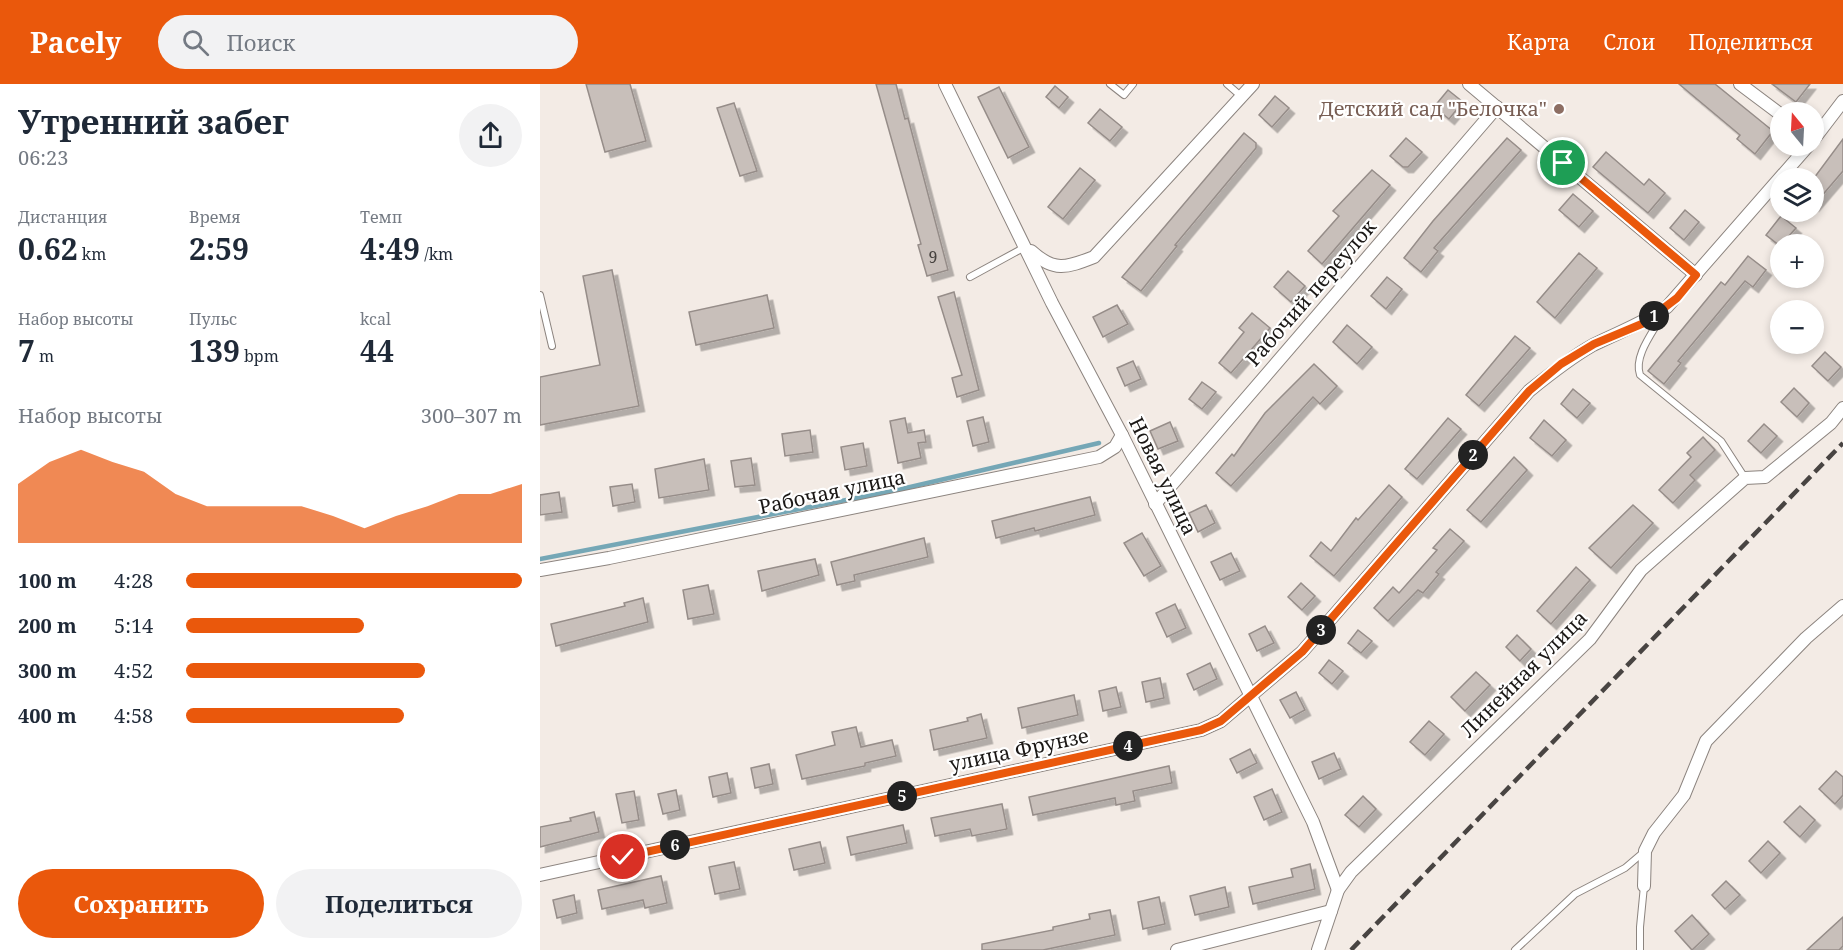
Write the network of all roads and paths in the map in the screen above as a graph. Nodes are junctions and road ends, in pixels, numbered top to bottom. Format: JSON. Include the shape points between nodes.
{"nodes":[{"id":1,"x":945,"y":84,"type":"edge"},
{"id":2,"x":1110,"y":84,"type":"edge"},
{"id":3,"x":1133,"y":84,"type":"edge"},
{"id":4,"x":1227,"y":84,"type":"edge"},
{"id":5,"x":1253,"y":84,"type":"edge"},
{"id":6,"x":1469,"y":84,"type":"edge"},
{"id":7,"x":1740,"y":84,"type":"edge"},
{"id":8,"x":1242,"y":97,"type":"junction"},
{"id":9,"x":1843,"y":101,"type":"edge"},
{"id":10,"x":1770,"y":106,"type":"edge"},
{"id":11,"x":1497,"y":107,"type":"junction"},
{"id":12,"x":1824,"y":126,"type":"edge"},
{"id":13,"x":1799,"y":156,"type":"edge"},
{"id":14,"x":1026,"y":246,"type":"junction"},
{"id":15,"x":1696,"y":275,"type":"junction"},
{"id":16,"x":970,"y":277,"type":"dead end"},
{"id":17,"x":540,"y":295,"type":"edge"},
{"id":18,"x":1667,"y":306,"type":"junction"},
{"id":19,"x":552,"y":346,"type":"dead end"},
{"id":20,"x":1843,"y":408,"type":"edge"},
{"id":21,"x":1122,"y":435,"type":"junction"},
{"id":22,"x":1745,"y":478,"type":"junction"},
{"id":23,"x":1155,"y":504,"type":"junction"},
{"id":24,"x":540,"y":570,"type":"edge"},
{"id":25,"x":1843,"y":606,"type":"edge"},
{"id":26,"x":1252,"y":697,"type":"junction"},
{"id":27,"x":1645,"y":851,"type":"junction"},
{"id":28,"x":540,"y":875,"type":"edge"},
{"id":29,"x":1644,"y":886,"type":"joint"},
{"id":30,"x":1338,"y":890,"type":"junction"},
{"id":31,"x":1331,"y":911,"type":"junction"},
{"id":32,"x":1177,"y":950,"type":"edge"},
{"id":33,"x":1318,"y":950,"type":"edge"},
{"id":34,"x":1515,"y":950,"type":"edge"},
{"id":35,"x":1640,"y":950,"type":"edge"}],
"edges":[{"from":1,"to":14,"type":"street","name":"Новая улица"},
{"from":2,"to":3,"type":"lane","via":[[1124,95]]},
{"from":4,"to":8,"type":"lane"},
{"from":5,"to":8,"type":"street"},
{"from":6,"to":11,"type":"street"},
{"from":7,"to":10,"type":"street"},
{"from":8,"to":14,"type":"street","via":[[1094,257],[1057,267],[1042,261]]},
{"from":9,"to":12,"type":"street"},
{"from":11,"to":15,"type":"street"},
{"from":11,"to":23,"type":"street","name":"Рабочий переулок"},
{"from":13,"to":15,"type":"street","name":"улица Фрунзе"},
{"from":14,"to":16,"type":"lane"},
{"from":14,"to":21,"type":"street","name":"Новая улица"},
{"from":15,"to":18,"type":"street","name":"улица Фрунзе"},
{"from":17,"to":19,"type":"lane"},
{"from":18,"to":22,"type":"lane","via":[[1639,357],[1640,375],[1721,441]]},
{"from":18,"to":26,"type":"street","name":"улица Фрунзе","via":[[1644,323],[1594,344],[1561,364],[1529,391],[1302,652]]},
{"from":20,"to":22,"type":"street","name":"Линейная улица","via":[[1831,423],[1765,477]]},
{"from":21,"to":23,"type":"street","name":"Новая улица"},
{"from":21,"to":24,"type":"street","name":"Рабочая улица","via":[[1115,447],[1099,457]]},
{"from":22,"to":30,"type":"street","name":"Линейная улица","via":[[1641,570],[1590,639],[1351,872]]},
{"from":23,"to":26,"type":"street","name":"Новая улица"},
{"from":25,"to":27,"type":"street","via":[[1806,638],[1706,741],[1684,795]]},
{"from":26,"to":28,"type":"street","name":"улица Фрунзе","via":[[1221,721],[1201,730]]},
{"from":26,"to":30,"type":"street","name":"Новая улица","via":[[1313,822]]},
{"from":27,"to":29,"type":"street"},
{"from":27,"to":34,"type":"lane","via":[[1625,868],[1575,894]]},
{"from":29,"to":35,"type":"lane"},
{"from":30,"to":31,"type":"street","name":"Линейная улица"},
{"from":31,"to":32,"type":"street"},
{"from":31,"to":33,"type":"street","name":"Линейная улица"}]}
